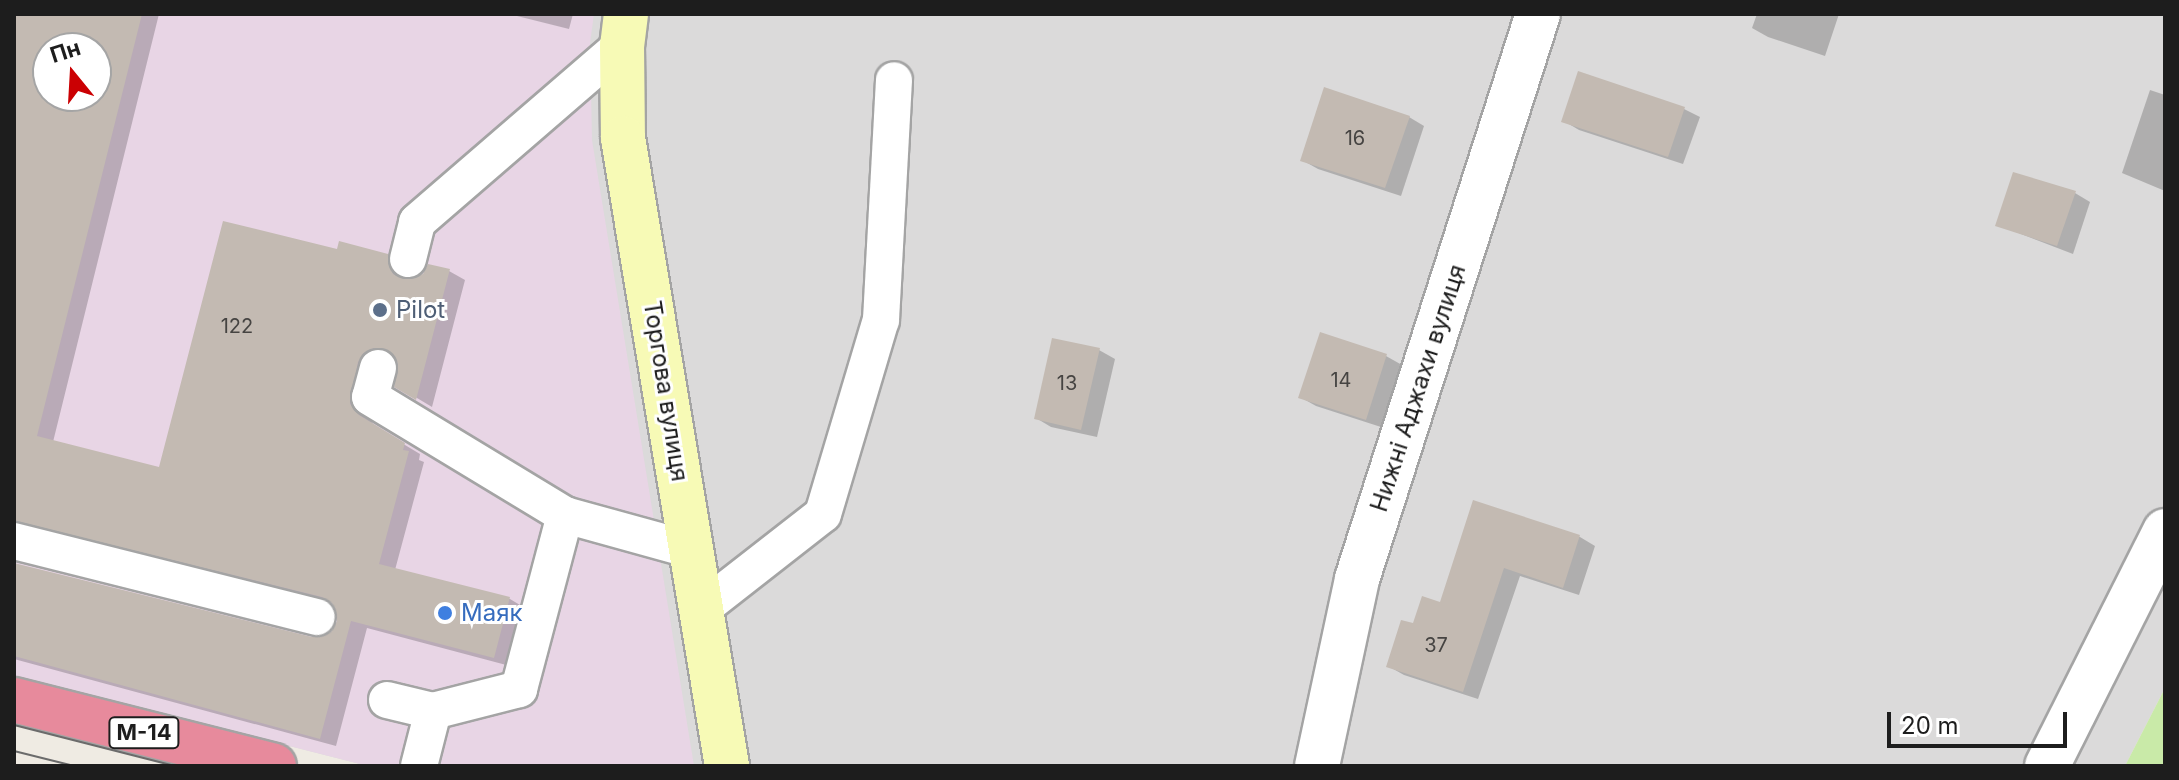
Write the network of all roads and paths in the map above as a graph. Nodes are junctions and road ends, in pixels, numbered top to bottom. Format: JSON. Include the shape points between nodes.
{"nodes":[{"id":1,"x":1538,"y":14,"type":"edge"},
{"id":2,"x":624,"y":29,"type":"edge"},
{"id":3,"x":894,"y":80,"type":"dead end"},
{"id":4,"x":408,"y":259,"type":"dead end"},
{"id":5,"x":378,"y":368,"type":"dead end"},
{"id":6,"x":565,"y":515,"type":"junction"},
{"id":7,"x":2165,"y":531,"type":"edge"},
{"id":8,"x":14,"y":541,"type":"edge"},
{"id":9,"x":692,"y":550,"type":"junction"},
{"id":10,"x":699,"y":611,"type":"junction"},
{"id":11,"x":317,"y":617,"type":"dead end"},
{"id":12,"x":14,"y":700,"type":"edge"},
{"id":13,"x":387,"y":700,"type":"dead end"},
{"id":14,"x":433,"y":711,"type":"junction"},
{"id":15,"x":274,"y":766,"type":"edge"},
{"id":16,"x":419,"y":766,"type":"edge"},
{"id":17,"x":727,"y":766,"type":"edge"},
{"id":18,"x":1317,"y":766,"type":"edge"},
{"id":19,"x":2047,"y":766,"type":"edge"}],
"edges":[{"from":1,"to":18,"type":"street","name":"Нижні Аджахи вулиця","via":[[1357,579]]},
{"from":2,"to":4,"type":"lane","via":[[417,222]]},
{"from":2,"to":9,"type":"street","name":"Торгова вулиця","via":[[623,138]]},
{"from":3,"to":10,"type":"lane","via":[[881,320],[823,514]]},
{"from":5,"to":6,"type":"lane","via":[[370,397]]},
{"from":6,"to":9,"type":"lane"},
{"from":6,"to":14,"type":"lane","via":[[519,689]]},
{"from":7,"to":19,"type":"street"},
{"from":8,"to":11,"type":"lane"},
{"from":9,"to":10,"type":"street","name":"Торгова вулиця"},
{"from":10,"to":17,"type":"street","name":"Торгова вулиця"},
{"from":12,"to":15,"type":"highway","number":"М-14"},
{"from":13,"to":14,"type":"lane"},
{"from":14,"to":16,"type":"lane"}]}
